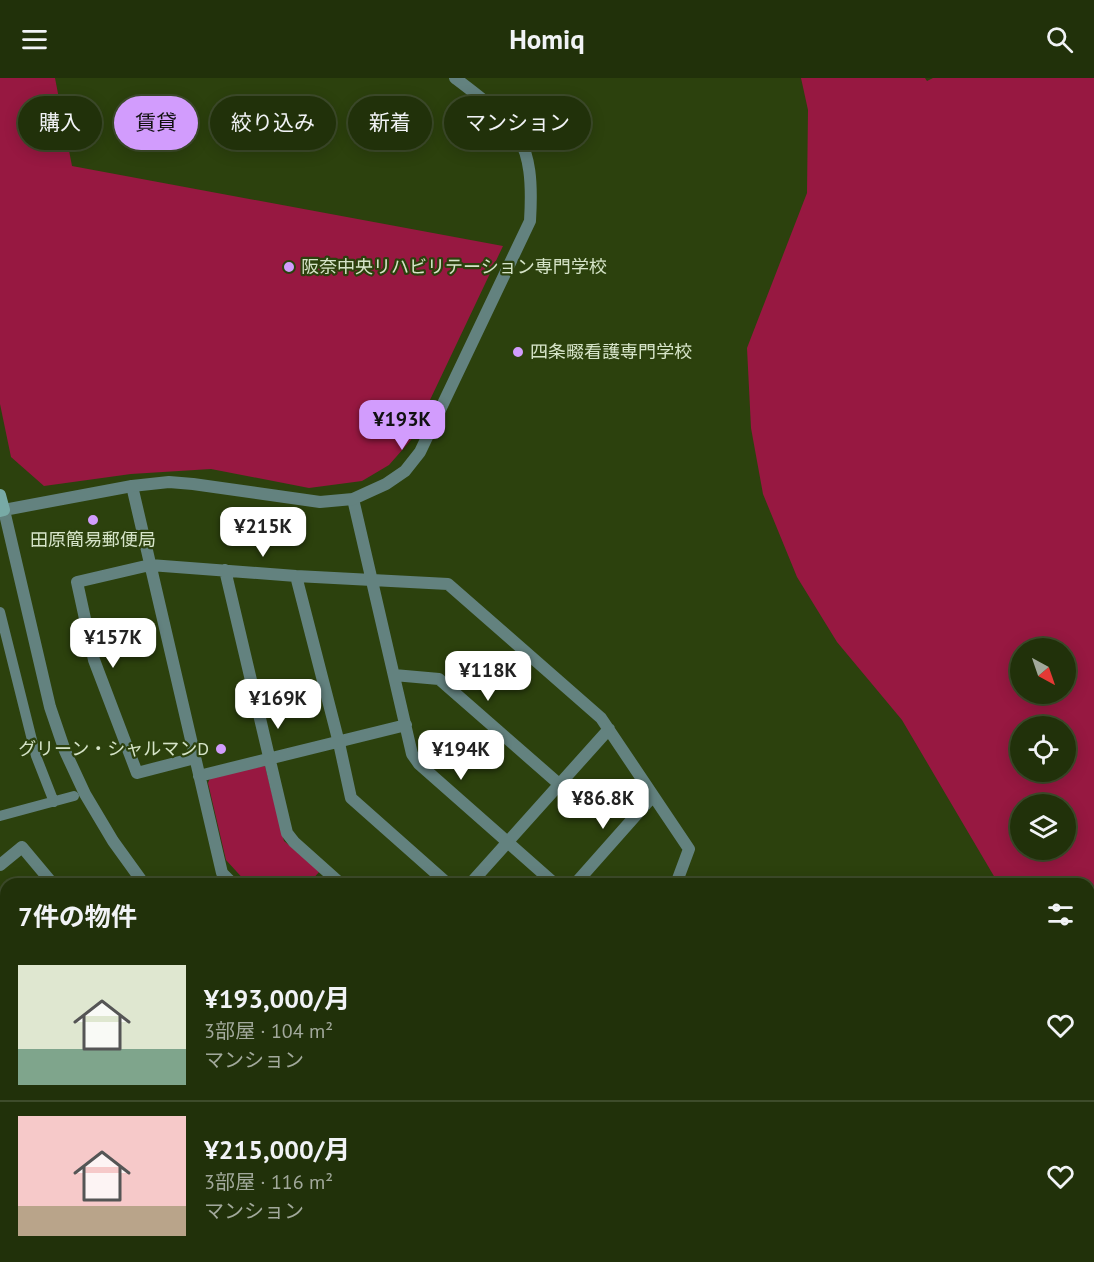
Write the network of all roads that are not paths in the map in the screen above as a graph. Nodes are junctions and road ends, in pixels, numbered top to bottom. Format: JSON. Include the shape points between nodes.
{"nodes":[{"id":1,"x":455,"y":78,"type":"edge"},
{"id":2,"x":132,"y":486,"type":"junction"},
{"id":3,"x":0,"y":495,"type":"edge"},
{"id":4,"x":353,"y":499,"type":"junction"},
{"id":5,"x":2,"y":510,"type":"edge"},
{"id":6,"x":150,"y":565,"type":"junction"},
{"id":7,"x":225,"y":570,"type":"junction"},
{"id":8,"x":296,"y":576,"type":"junction"},
{"id":9,"x":373,"y":580,"type":"junction"},
{"id":10,"x":0,"y":612,"type":"edge"},
{"id":11,"x":394,"y":675,"type":"junction"},
{"id":12,"x":406,"y":725,"type":"junction"},
{"id":13,"x":609,"y":729,"type":"junction"},
{"id":14,"x":339,"y":743,"type":"junction"},
{"id":15,"x":195,"y":758,"type":"junction"},
{"id":16,"x":269,"y":759,"type":"junction"},
{"id":17,"x":199,"y":776,"type":"junction"},
{"id":18,"x":559,"y":784,"type":"junction"},
{"id":19,"x":74,"y":796,"type":"dead end"},
{"id":20,"x":653,"y":796,"type":"junction"},
{"id":21,"x":54,"y":802,"type":"junction"},
{"id":22,"x":0,"y":816,"type":"edge"},
{"id":23,"x":507,"y":841,"type":"junction"},
{"id":24,"x":0,"y":865,"type":"edge"},
{"id":25,"x":48,"y":878,"type":"edge"},
{"id":26,"x":140,"y":878,"type":"edge"},
{"id":27,"x":227,"y":878,"type":"edge"},
{"id":28,"x":334,"y":878,"type":"edge"},
{"id":29,"x":441,"y":878,"type":"edge"},
{"id":30,"x":475,"y":878,"type":"edge"},
{"id":31,"x":548,"y":878,"type":"edge"},
{"id":32,"x":580,"y":878,"type":"edge"},
{"id":33,"x":678,"y":878,"type":"edge"}],
"edges":[{"from":1,"to":4,"type":"street","via":[[498,110],[524,146],[530,166],[531,221],[420,452],[405,471]]},
{"from":2,"to":4,"type":"street","via":[[169,482],[320,502]]},
{"from":2,"to":5,"type":"street"},
{"from":2,"to":6,"type":"street"},
{"from":3,"to":5,"type":"main road"},
{"from":4,"to":9,"type":"street"},
{"from":5,"to":26,"type":"street","via":[[50,707],[65,751],[85,794]]},
{"from":6,"to":7,"type":"street"},
{"from":6,"to":15,"type":"street"},
{"from":6,"to":15,"type":"street","via":[[77,582],[94,660],[137,773]]},
{"from":7,"to":8,"type":"street"},
{"from":7,"to":16,"type":"street"},
{"from":8,"to":9,"type":"street"},
{"from":8,"to":14,"type":"street"},
{"from":9,"to":11,"type":"street"},
{"from":9,"to":13,"type":"street","via":[[448,584]]},
{"from":10,"to":21,"type":"street","via":[[36,756]]},
{"from":11,"to":12,"type":"street"},
{"from":11,"to":18,"type":"street","via":[[439,679]]},
{"from":12,"to":14,"type":"street"},
{"from":12,"to":23,"type":"street","via":[[412,754],[419,764]]},
{"from":13,"to":18,"type":"street"},
{"from":13,"to":20,"type":"street"},
{"from":14,"to":16,"type":"street"},
{"from":14,"to":29,"type":"street","via":[[351,798]]},
{"from":15,"to":17,"type":"street"},
{"from":16,"to":17,"type":"street"},
{"from":16,"to":28,"type":"street","via":[[287,833]]},
{"from":17,"to":27,"type":"street","via":[[222,873]]},
{"from":18,"to":23,"type":"street"},
{"from":19,"to":21,"type":"street"},
{"from":20,"to":32,"type":"street"},
{"from":20,"to":33,"type":"street","via":[[689,849]]},
{"from":21,"to":22,"type":"street"},
{"from":23,"to":30,"type":"street"},
{"from":23,"to":31,"type":"street"},
{"from":24,"to":25,"type":"street","via":[[22,847]]}]}
